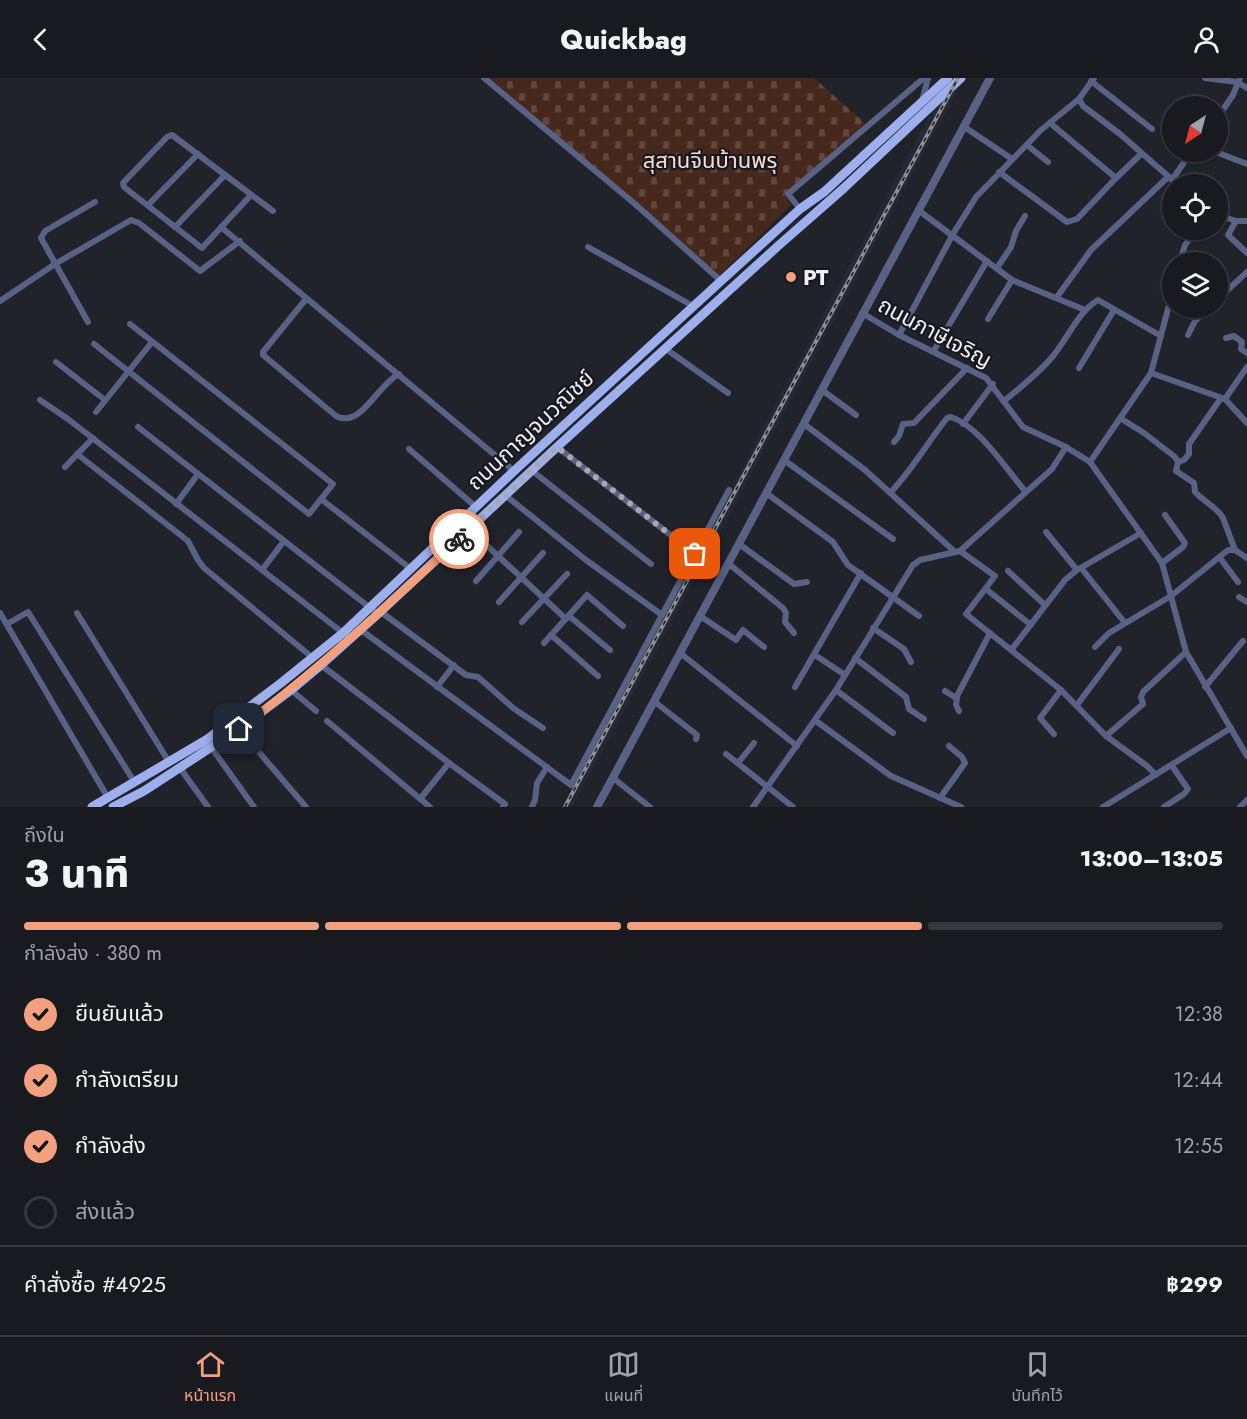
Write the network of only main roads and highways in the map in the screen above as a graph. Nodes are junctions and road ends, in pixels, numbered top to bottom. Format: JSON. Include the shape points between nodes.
{"nodes":[{"id":1,"x":948,"y":78,"type":"edge"},
{"id":2,"x":961,"y":78,"type":"edge"},
{"id":3,"x":837,"y":180,"type":"junction"},
{"id":4,"x":844,"y":188,"type":"junction"},
{"id":5,"x":111,"y":803,"type":"edge"},
{"id":6,"x":92,"y":807,"type":"edge"}],
"edges":[{"from":1,"to":3,"type":"highway","name":"ถนนกาญจนวณิชย์"},
{"from":2,"to":4,"type":"highway","name":"ถนนกาญจนวณิชย์"},
{"from":3,"to":4,"type":"highway"},
{"from":3,"to":5,"type":"highway","name":"ถนนกาญจนวณิชย์","via":[[693,306],[343,633],[230,723],[135,783]]},
{"from":4,"to":5,"type":"highway","name":"ถนนกาญจนวณิชย์","via":[[321,665],[239,729],[180,768]]},
{"from":5,"to":6,"type":"highway","name":"ถนนกาญจนวณิชย์"}]}
